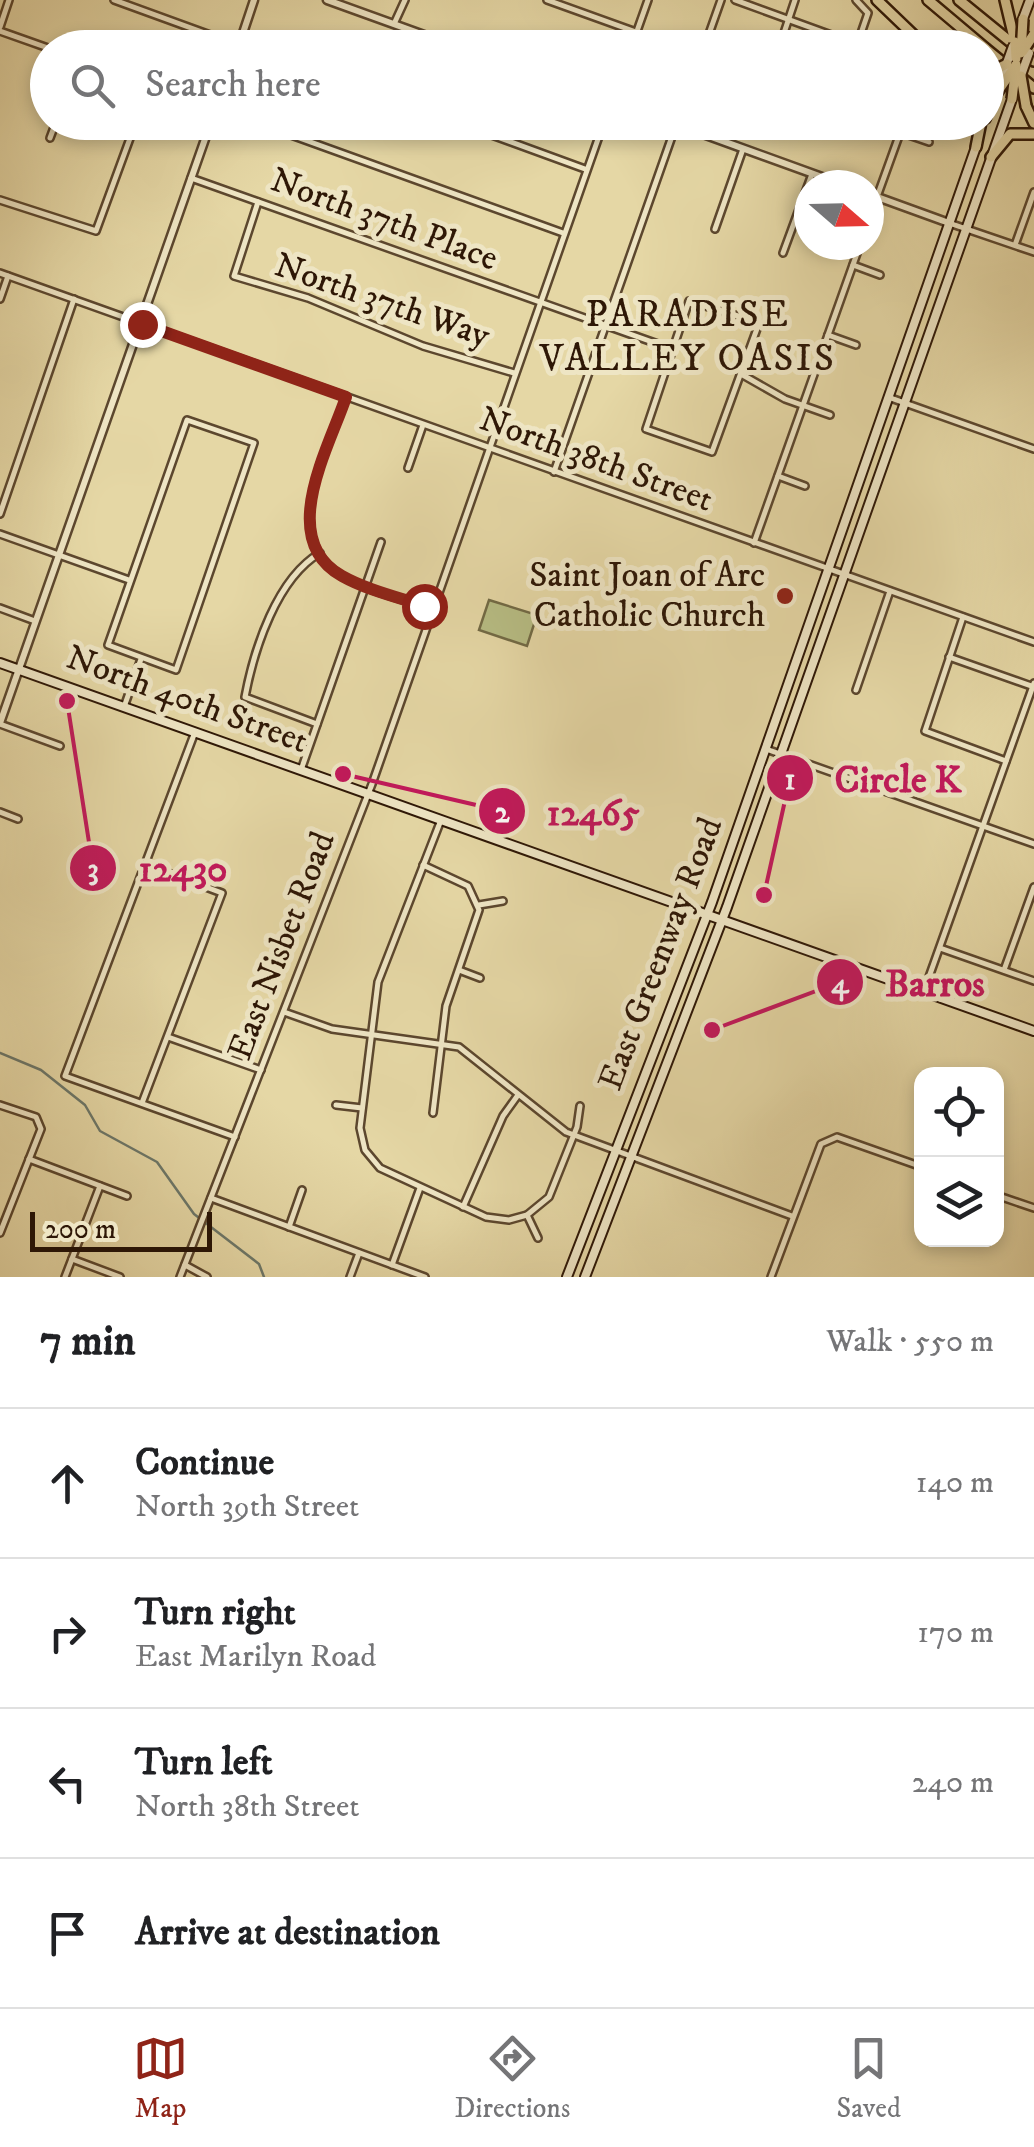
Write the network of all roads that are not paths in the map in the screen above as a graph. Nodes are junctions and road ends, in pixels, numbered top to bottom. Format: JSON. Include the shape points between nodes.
{"nodes":[{"id":1,"x":9,"y":0,"type":"edge"},
{"id":2,"x":114,"y":0,"type":"edge"},
{"id":3,"x":254,"y":0,"type":"edge"},
{"id":4,"x":329,"y":0,"type":"edge"},
{"id":5,"x":404,"y":0,"type":"edge"},
{"id":6,"x":547,"y":0,"type":"edge"},
{"id":7,"x":648,"y":0,"type":"edge"},
{"id":8,"x":721,"y":0,"type":"edge"},
{"id":9,"x":735,"y":0,"type":"edge"},
{"id":10,"x":795,"y":0,"type":"edge"},
{"id":11,"x":856,"y":0,"type":"edge"},
{"id":12,"x":878,"y":0,"type":"edge"},
{"id":13,"x":928,"y":0,"type":"edge"},
{"id":14,"x":960,"y":0,"type":"edge"},
{"id":15,"x":1005,"y":0,"type":"edge"},
{"id":16,"x":1030,"y":0,"type":"edge"},
{"id":17,"x":1018,"y":18,"type":"junction"},
{"id":18,"x":788,"y":19,"type":"junction"},
{"id":19,"x":394,"y":24,"type":"junction"},
{"id":20,"x":0,"y":29,"type":"edge"},
{"id":21,"x":195,"y":30,"type":"edge"},
{"id":22,"x":246,"y":30,"type":"edge"},
{"id":23,"x":410,"y":30,"type":"edge"},
{"id":24,"x":630,"y":30,"type":"edge"},
{"id":25,"x":637,"y":30,"type":"edge"},
{"id":26,"x":710,"y":30,"type":"edge"},
{"id":27,"x":784,"y":30,"type":"edge"},
{"id":28,"x":816,"y":30,"type":"edge"},
{"id":29,"x":862,"y":30,"type":"edge"},
{"id":30,"x":908,"y":30,"type":"edge"},
{"id":31,"x":964,"y":30,"type":"edge"},
{"id":32,"x":992,"y":30,"type":"edge"},
{"id":33,"x":1034,"y":37,"type":"edge"},
{"id":34,"x":30,"y":41,"type":"edge"},
{"id":35,"x":1022,"y":58,"type":"edge"},
{"id":36,"x":1004,"y":63,"type":"edge"},
{"id":37,"x":1021,"y":76,"type":"junction"},
{"id":38,"x":1004,"y":83,"type":"edge"},
{"id":39,"x":1034,"y":88,"type":"edge"},
{"id":40,"x":1012,"y":99,"type":"junction"},
{"id":41,"x":1004,"y":121,"type":"edge"},
{"id":42,"x":1034,"y":122,"type":"edge"},
{"id":43,"x":1034,"y":134,"type":"edge"},
{"id":44,"x":129,"y":140,"type":"edge"},
{"id":45,"x":205,"y":140,"type":"edge"},
{"id":46,"x":305,"y":140,"type":"edge"},
{"id":47,"x":506,"y":140,"type":"edge"},
{"id":48,"x":597,"y":140,"type":"edge"},
{"id":49,"x":669,"y":140,"type":"edge"},
{"id":50,"x":719,"y":140,"type":"edge"},
{"id":51,"x":897,"y":140,"type":"edge"},
{"id":52,"x":922,"y":140,"type":"edge"},
{"id":53,"x":978,"y":140,"type":"edge"},
{"id":54,"x":997,"y":140,"type":"edge"},
{"id":55,"x":928,"y":142,"type":"dead end"},
{"id":56,"x":976,"y":147,"type":"joint"},
{"id":57,"x":743,"y":149,"type":"junction"},
{"id":58,"x":991,"y":158,"type":"junction"},
{"id":59,"x":586,"y":169,"type":"junction"},
{"id":60,"x":801,"y":170,"type":"edge"},
{"id":61,"x":884,"y":170,"type":"edge"},
{"id":62,"x":192,"y":178,"type":"junction"},
{"id":63,"x":1034,"y":192,"type":"edge"},
{"id":64,"x":884,"y":199,"type":"edge"},
{"id":65,"x":0,"y":200,"type":"edge"},
{"id":66,"x":258,"y":202,"type":"junction"},
{"id":67,"x":949,"y":223,"type":"junction"},
{"id":68,"x":794,"y":225,"type":"edge"},
{"id":69,"x":965,"y":228,"type":"junction"},
{"id":70,"x":714,"y":229,"type":"dead end"},
{"id":71,"x":563,"y":233,"type":"junction"},
{"id":72,"x":1014,"y":245,"type":"junction"},
{"id":73,"x":1034,"y":252,"type":"edge"},
{"id":74,"x":784,"y":253,"type":"dead end"},
{"id":75,"x":855,"y":260,"type":"edge"},
{"id":76,"x":853,"y":265,"type":"junction"},
{"id":77,"x":0,"y":273,"type":"edge"},
{"id":78,"x":880,"y":275,"type":"dead end"},
{"id":79,"x":8,"y":276,"type":"junction"},
{"id":80,"x":74,"y":299,"type":"junction"},
{"id":81,"x":0,"y":300,"type":"edge"},
{"id":82,"x":539,"y":302,"type":"junction"},
{"id":83,"x":142,"y":324,"type":"junction"},
{"id":84,"x":607,"y":326,"type":"junction"},
{"id":85,"x":828,"y":335,"type":"junction"},
{"id":86,"x":856,"y":345,"type":"dead end"},
{"id":87,"x":672,"y":349,"type":"junction"},
{"id":88,"x":514,"y":373,"type":"junction"},
{"id":89,"x":742,"y":374,"type":"junction"},
{"id":90,"x":346,"y":397,"type":"junction"},
{"id":91,"x":888,"y":397,"type":"junction"},
{"id":92,"x":904,"y":403,"type":"junction"},
{"id":93,"x":803,"y":406,"type":"junction"},
{"id":94,"x":830,"y":415,"type":"dead end"},
{"id":95,"x":423,"y":425,"type":"junction"},
{"id":96,"x":489,"y":449,"type":"junction"},
{"id":97,"x":1034,"y":449,"type":"edge"},
{"id":98,"x":408,"y":468,"type":"dead end"},
{"id":99,"x":554,"y":472,"type":"junction"},
{"id":100,"x":778,"y":476,"type":"junction"},
{"id":101,"x":805,"y":486,"type":"dead end"},
{"id":102,"x":0,"y":514,"type":"edge"},
{"id":103,"x":0,"y":534,"type":"edge"},
{"id":104,"x":381,"y":542,"type":"dead end"},
{"id":105,"x":754,"y":543,"type":"junction"},
{"id":106,"x":320,"y":554,"type":"junction"},
{"id":107,"x":60,"y":555,"type":"junction"},
{"id":108,"x":828,"y":570,"type":"junction"},
{"id":109,"x":844,"y":574,"type":"junction"},
{"id":110,"x":130,"y":580,"type":"junction"},
{"id":111,"x":365,"y":586,"type":"junction"},
{"id":112,"x":890,"y":591,"type":"junction"},
{"id":113,"x":0,"y":608,"type":"edge"},
{"id":114,"x":433,"y":609,"type":"junction"},
{"id":115,"x":963,"y":617,"type":"junction"},
{"id":116,"x":38,"y":622,"type":"junction"},
{"id":117,"x":1034,"y":642,"type":"edge"},
{"id":118,"x":801,"y":648,"type":"junction"},
{"id":119,"x":816,"y":653,"type":"junction"},
{"id":120,"x":949,"y":657,"type":"junction"},
{"id":121,"x":141,"y":659,"type":"junction"},
{"id":122,"x":0,"y":663,"type":"edge"},
{"id":123,"x":20,"y":670,"type":"junction"},
{"id":124,"x":1034,"y":686,"type":"edge"},
{"id":125,"x":856,"y":690,"type":"dead end"},
{"id":126,"x":124,"y":707,"type":"junction"},
{"id":127,"x":1,"y":718,"type":"edge"},
{"id":128,"x":317,"y":724,"type":"junction"},
{"id":129,"x":194,"y":732,"type":"junction"},
{"id":130,"x":60,"y":746,"type":"dead end"},
{"id":131,"x":766,"y":749,"type":"junction"},
{"id":132,"x":781,"y":754,"type":"junction"},
{"id":133,"x":1006,"y":762,"type":"junction"},
{"id":134,"x":301,"y":770,"type":"junction"},
{"id":135,"x":368,"y":794,"type":"junction"},
{"id":136,"x":0,"y":812,"type":"edge"},
{"id":137,"x":18,"y":819,"type":"dead end"},
{"id":138,"x":440,"y":820,"type":"junction"},
{"id":139,"x":984,"y":826,"type":"junction"},
{"id":140,"x":1034,"y":844,"type":"edge"},
{"id":141,"x":144,"y":864,"type":"junction"},
{"id":142,"x":423,"y":866,"type":"junction"},
{"id":143,"x":1034,"y":887,"type":"edge"},
{"id":144,"x":503,"y":901,"type":"dead end"},
{"id":145,"x":479,"y":905,"type":"junction"},
{"id":146,"x":708,"y":915,"type":"junction"},
{"id":147,"x":722,"y":920,"type":"junction"},
{"id":148,"x":940,"y":948,"type":"junction"},
{"id":149,"x":459,"y":970,"type":"junction"},
{"id":150,"x":1004,"y":970,"type":"junction"},
{"id":151,"x":480,"y":978,"type":"dead end"},
{"id":152,"x":1034,"y":981,"type":"edge"},
{"id":153,"x":924,"y":992,"type":"junction"},
{"id":154,"x":284,"y":1012,"type":"junction"},
{"id":155,"x":1034,"y":1031,"type":"edge"},
{"id":156,"x":370,"y":1034,"type":"junction"},
{"id":157,"x":168,"y":1037,"type":"junction"},
{"id":158,"x":441,"y":1043,"type":"junction"},
{"id":159,"x":261,"y":1070,"type":"junction"},
{"id":160,"x":518,"y":1094,"type":"junction"},
{"id":161,"x":0,"y":1104,"type":"edge"},
{"id":162,"x":142,"y":1104,"type":"junction"},
{"id":163,"x":336,"y":1105,"type":"dead end"},
{"id":164,"x":580,"y":1106,"type":"dead end"},
{"id":165,"x":362,"y":1108,"type":"junction"},
{"id":166,"x":433,"y":1113,"type":"dead end"},
{"id":167,"x":574,"y":1135,"type":"junction"},
{"id":168,"x":235,"y":1136,"type":"junction"},
{"id":169,"x":616,"y":1152,"type":"junction"},
{"id":170,"x":632,"y":1157,"type":"junction"},
{"id":171,"x":29,"y":1159,"type":"junction"},
{"id":172,"x":914,"y":1165,"type":"edge"},
{"id":173,"x":100,"y":1186,"type":"junction"},
{"id":174,"x":420,"y":1188,"type":"junction"},
{"id":175,"x":302,"y":1190,"type":"dead end"},
{"id":176,"x":127,"y":1196,"type":"dead end"},
{"id":177,"x":211,"y":1198,"type":"junction"},
{"id":178,"x":1004,"y":1198,"type":"edge"},
{"id":179,"x":463,"y":1207,"type":"junction"},
{"id":180,"x":1034,"y":1208,"type":"edge"},
{"id":181,"x":528,"y":1215,"type":"junction"},
{"id":182,"x":792,"y":1216,"type":"junction"},
{"id":183,"x":286,"y":1226,"type":"junction"},
{"id":184,"x":0,"y":1234,"type":"edge"},
{"id":185,"x":280,"y":1235,"type":"dead end"},
{"id":186,"x":538,"y":1238,"type":"dead end"},
{"id":187,"x":580,"y":1245,"type":"junction"},
{"id":188,"x":595,"y":1251,"type":"junction"},
{"id":189,"x":358,"y":1253,"type":"junction"},
{"id":190,"x":72,"y":1259,"type":"junction"},
{"id":191,"x":185,"y":1264,"type":"junction"},
{"id":192,"x":391,"y":1265,"type":"junction"},
{"id":193,"x":65,"y":1277,"type":"edge"},
{"id":194,"x":120,"y":1277,"type":"edge"},
{"id":195,"x":180,"y":1277,"type":"edge"},
{"id":196,"x":207,"y":1277,"type":"edge"},
{"id":197,"x":350,"y":1277,"type":"edge"},
{"id":198,"x":424,"y":1277,"type":"edge"},
{"id":199,"x":567,"y":1277,"type":"edge"},
{"id":200,"x":585,"y":1277,"type":"edge"},
{"id":201,"x":771,"y":1277,"type":"edge"}],
"edges":[{"from":1,"to":20,"type":"street"},
{"from":2,"to":21,"type":"street"},
{"from":3,"to":22,"type":"street"},
{"from":4,"to":19,"type":"street"},
{"from":5,"to":19,"type":"street"},
{"from":6,"to":24,"type":"street"},
{"from":7,"to":25,"type":"street"},
{"from":8,"to":26,"type":"street"},
{"from":9,"to":18,"type":"street"},
{"from":10,"to":18,"type":"street"},
{"from":11,"to":29,"type":"street","via":[[868,13]]},
{"from":12,"to":30,"type":"highway"},
{"from":13,"to":31,"type":"highway"},
{"from":14,"to":32,"type":"highway"},
{"from":15,"to":17,"type":"highway"},
{"from":16,"to":17,"type":"main road"},
{"from":17,"to":35,"type":"highway","bridge":true},
{"from":17,"to":35,"type":"highway","bridge":true,"via":[[1015,42]]},
{"from":18,"to":27,"type":"street"},
{"from":18,"to":28,"type":"street"},
{"from":19,"to":23,"type":"street"},
{"from":20,"to":34,"type":"street"},
{"from":33,"to":35,"type":"highway","bridge":true},
{"from":35,"to":37,"type":"highway","bridge":true},
{"from":35,"to":38,"type":"highway","bridge":true},
{"from":35,"to":40,"type":"highway","bridge":true},
{"from":36,"to":39,"type":"highway"},
{"from":37,"to":40,"type":"main road","name":"East Greenway Road","bridge":true},
{"from":37,"to":42,"type":"highway","bridge":true},
{"from":40,"to":41,"type":"main road","name":"East Greenway Road"},
{"from":43,"to":58,"type":"highway","via":[[1010,134]]},
{"from":44,"to":65,"type":"street","via":[[96,231]]},
{"from":45,"to":62,"type":"street"},
{"from":46,"to":71,"type":"street"},
{"from":47,"to":59,"type":"street"},
{"from":48,"to":59,"type":"street","name":"East Nisbet Road"},
{"from":49,"to":84,"type":"street"},
{"from":50,"to":57,"type":"street"},
{"from":51,"to":61,"type":"street"},
{"from":52,"to":55,"type":"street"},
{"from":53,"to":56,"type":"highway"},
{"from":54,"to":58,"type":"main road","name":"East Greenway Road"},
{"from":56,"to":67,"type":"main road","name":"East Greenway Road"},
{"from":57,"to":60,"type":"street"},
{"from":57,"to":70,"type":"street"},
{"from":58,"to":69,"type":"main road","name":"East Greenway Road"},
{"from":59,"to":71,"type":"street","name":"East Nisbet Road"},
{"from":62,"to":66,"type":"street","name":"North 37th Place"},
{"from":62,"to":83,"type":"street"},
{"from":63,"to":72,"type":"street"},
{"from":64,"to":67,"type":"street"},
{"from":66,"to":82,"type":"street","name":"North 37th Place"},
{"from":66,"to":88,"type":"street","name":"North 37th Way","via":[[234,276]]},
{"from":67,"to":69,"type":"street"},
{"from":67,"to":91,"type":"main road","name":"East Greenway Road"},
{"from":68,"to":74,"type":"street"},
{"from":69,"to":72,"type":"street"},
{"from":69,"to":92,"type":"main road","name":"East Greenway Road"},
{"from":71,"to":82,"type":"street","name":"East Nisbet Road"},
{"from":72,"to":73,"type":"street"},
{"from":75,"to":76,"type":"street"},
{"from":76,"to":78,"type":"street"},
{"from":76,"to":85,"type":"street"},
{"from":77,"to":79,"type":"street"},
{"from":79,"to":80,"type":"street"},
{"from":79,"to":81,"type":"street"},
{"from":80,"to":83,"type":"street"},
{"from":80,"to":102,"type":"street"},
{"from":82,"to":84,"type":"street","name":"North 37th Place"},
{"from":82,"to":88,"type":"street","name":"East Nisbet Road"},
{"from":83,"to":90,"type":"street","name":"North 38th Street"},
{"from":83,"to":107,"type":"street"},
{"from":84,"to":87,"type":"street","name":"North 37th Place"},
{"from":84,"to":99,"type":"street"},
{"from":85,"to":86,"type":"street"},
{"from":85,"to":93,"type":"street"},
{"from":87,"to":89,"type":"street","via":[[690,302],[751,320],[758,326]]},
{"from":87,"to":89,"type":"street","via":[[646,429],[712,452]]},
{"from":88,"to":96,"type":"street","name":"East Nisbet Road"},
{"from":89,"to":93,"type":"street"},
{"from":90,"to":95,"type":"street","name":"North 38th Street"},
{"from":90,"to":106,"type":"street","via":[[308,510]]},
{"from":91,"to":92,"type":"street"},
{"from":91,"to":108,"type":"main road","name":"East Greenway Road"},
{"from":92,"to":97,"type":"street"},
{"from":92,"to":109,"type":"main road","name":"East Greenway Road"},
{"from":93,"to":94,"type":"street"},
{"from":93,"to":100,"type":"street"},
{"from":95,"to":96,"type":"street","name":"North 38th Street"},
{"from":95,"to":98,"type":"street"},
{"from":96,"to":99,"type":"street","name":"North 38th Street"},
{"from":96,"to":114,"type":"street","name":"East Nisbet Road"},
{"from":99,"to":105,"type":"street","name":"North 38th Street"},
{"from":100,"to":101,"type":"street"},
{"from":100,"to":105,"type":"street"},
{"from":103,"to":107,"type":"street"},
{"from":104,"to":111,"type":"street"},
{"from":105,"to":108,"type":"street","name":"North 38th Street"},
{"from":106,"to":111,"type":"street"},
{"from":106,"to":128,"type":"street","via":[[287,581],[245,697]]},
{"from":107,"to":110,"type":"street"},
{"from":107,"to":116,"type":"street"},
{"from":108,"to":109,"type":"street","name":"North 38th Street"},
{"from":108,"to":118,"type":"main road","name":"East Greenway Road"},
{"from":109,"to":112,"type":"street","name":"North 38th Street"},
{"from":109,"to":119,"type":"main road","name":"East Greenway Road"},
{"from":110,"to":121,"type":"street","via":[[108,645]]},
{"from":110,"to":121,"type":"street","via":[[187,420],[254,443],[176,670]]},
{"from":111,"to":114,"type":"street"},
{"from":111,"to":128,"type":"street"},
{"from":112,"to":115,"type":"street","name":"North 38th Street"},
{"from":112,"to":125,"type":"street"},
{"from":113,"to":116,"type":"street"},
{"from":114,"to":135,"type":"street","name":"East Nisbet Road"},
{"from":115,"to":117,"type":"street","name":"North 38th Street"},
{"from":115,"to":120,"type":"street"},
{"from":116,"to":123,"type":"street"},
{"from":118,"to":119,"type":"main road"},
{"from":118,"to":131,"type":"main road","name":"East Greenway Road"},
{"from":119,"to":132,"type":"main road","name":"East Greenway Road"},
{"from":120,"to":124,"type":"street"},
{"from":120,"to":133,"type":"street","via":[[926,732]]},
{"from":121,"to":126,"type":"street"},
{"from":122,"to":123,"type":"main road","name":"North 40th Street"},
{"from":123,"to":126,"type":"main road","name":"North 40th Street"},
{"from":123,"to":127,"type":"street"},
{"from":124,"to":133,"type":"street"},
{"from":126,"to":129,"type":"main road","name":"North 40th Street"},
{"from":127,"to":130,"type":"street"},
{"from":128,"to":134,"type":"street"},
{"from":129,"to":134,"type":"main road","name":"North 40th Street"},
{"from":129,"to":141,"type":"street"},
{"from":131,"to":132,"type":"street"},
{"from":131,"to":146,"type":"main road","name":"East Greenway Road"},
{"from":132,"to":139,"type":"street"},
{"from":132,"to":147,"type":"main road","name":"East Greenway Road"},
{"from":133,"to":139,"type":"street"},
{"from":134,"to":135,"type":"main road","name":"North 40th Street"},
{"from":135,"to":138,"type":"main road","name":"North 40th Street"},
{"from":135,"to":154,"type":"street","name":"East Nisbet Road"},
{"from":136,"to":137,"type":"street"},
{"from":138,"to":142,"type":"street"},
{"from":138,"to":146,"type":"main road","name":"North 40th Street"},
{"from":139,"to":140,"type":"street"},
{"from":139,"to":148,"type":"street"},
{"from":141,"to":157,"type":"street","via":[[222,893]]},
{"from":141,"to":162,"type":"street","via":[[65,1076]]},
{"from":142,"to":145,"type":"street","via":[[462,881]]},
{"from":142,"to":156,"type":"street","via":[[378,982]]},
{"from":143,"to":150,"type":"street"},
{"from":144,"to":145,"type":"street"},
{"from":145,"to":149,"type":"street"},
{"from":146,"to":147,"type":"main road","name":"North 40th Street"},
{"from":146,"to":169,"type":"main road","name":"East Greenway Road"},
{"from":147,"to":153,"type":"main road","name":"North 40th Street"},
{"from":147,"to":170,"type":"main road","name":"East Greenway Road"},
{"from":148,"to":150,"type":"street"},
{"from":148,"to":153,"type":"street"},
{"from":149,"to":151,"type":"street"},
{"from":149,"to":158,"type":"street"},
{"from":150,"to":152,"type":"street"},
{"from":153,"to":155,"type":"main road","name":"North 40th Street"},
{"from":154,"to":156,"type":"street"},
{"from":154,"to":159,"type":"street","name":"East Nisbet Road"},
{"from":156,"to":158,"type":"street"},
{"from":156,"to":165,"type":"street"},
{"from":157,"to":159,"type":"street"},
{"from":157,"to":162,"type":"street"},
{"from":158,"to":160,"type":"street","via":[[459,1048]]},
{"from":158,"to":166,"type":"street"},
{"from":159,"to":168,"type":"street","name":"East Nisbet Road"},
{"from":160,"to":167,"type":"street"},
{"from":160,"to":179,"type":"street"},
{"from":161,"to":171,"type":"street","via":[[40,1120]]},
{"from":162,"to":168,"type":"street"},
{"from":163,"to":165,"type":"street"},
{"from":164,"to":167,"type":"street"},
{"from":165,"to":174,"type":"street","via":[[365,1150],[380,1168]]},
{"from":167,"to":169,"type":"street"},
{"from":167,"to":181,"type":"street","via":[[549,1197]]},
{"from":168,"to":177,"type":"street","name":"East Nisbet Road"},
{"from":169,"to":170,"type":"street"},
{"from":169,"to":187,"type":"main road","name":"East Greenway Road"},
{"from":170,"to":182,"type":"street"},
{"from":170,"to":188,"type":"main road","name":"East Greenway Road"},
{"from":171,"to":173,"type":"street"},
{"from":171,"to":184,"type":"street"},
{"from":172,"to":182,"type":"street","via":[[837,1137],[821,1144]]},
{"from":173,"to":176,"type":"street"},
{"from":173,"to":190,"type":"street"},
{"from":174,"to":179,"type":"street"},
{"from":174,"to":192,"type":"street"},
{"from":175,"to":183,"type":"street"},
{"from":177,"to":183,"type":"street"},
{"from":177,"to":191,"type":"street","name":"East Nisbet Road"},
{"from":178,"to":180,"type":"street"},
{"from":179,"to":181,"type":"street","via":[[497,1220]]},
{"from":181,"to":186,"type":"street"},
{"from":182,"to":201,"type":"street"},
{"from":183,"to":185,"type":"street"},
{"from":183,"to":189,"type":"street"},
{"from":187,"to":188,"type":"main road"},
{"from":187,"to":199,"type":"main road","name":"East Greenway Road"},
{"from":188,"to":200,"type":"main road","name":"East Greenway Road"},
{"from":189,"to":192,"type":"street"},
{"from":189,"to":197,"type":"street"},
{"from":190,"to":193,"type":"street"},
{"from":190,"to":194,"type":"street"},
{"from":191,"to":195,"type":"street","name":"East Nisbet Road"},
{"from":191,"to":196,"type":"street"},
{"from":192,"to":198,"type":"street"}]}
